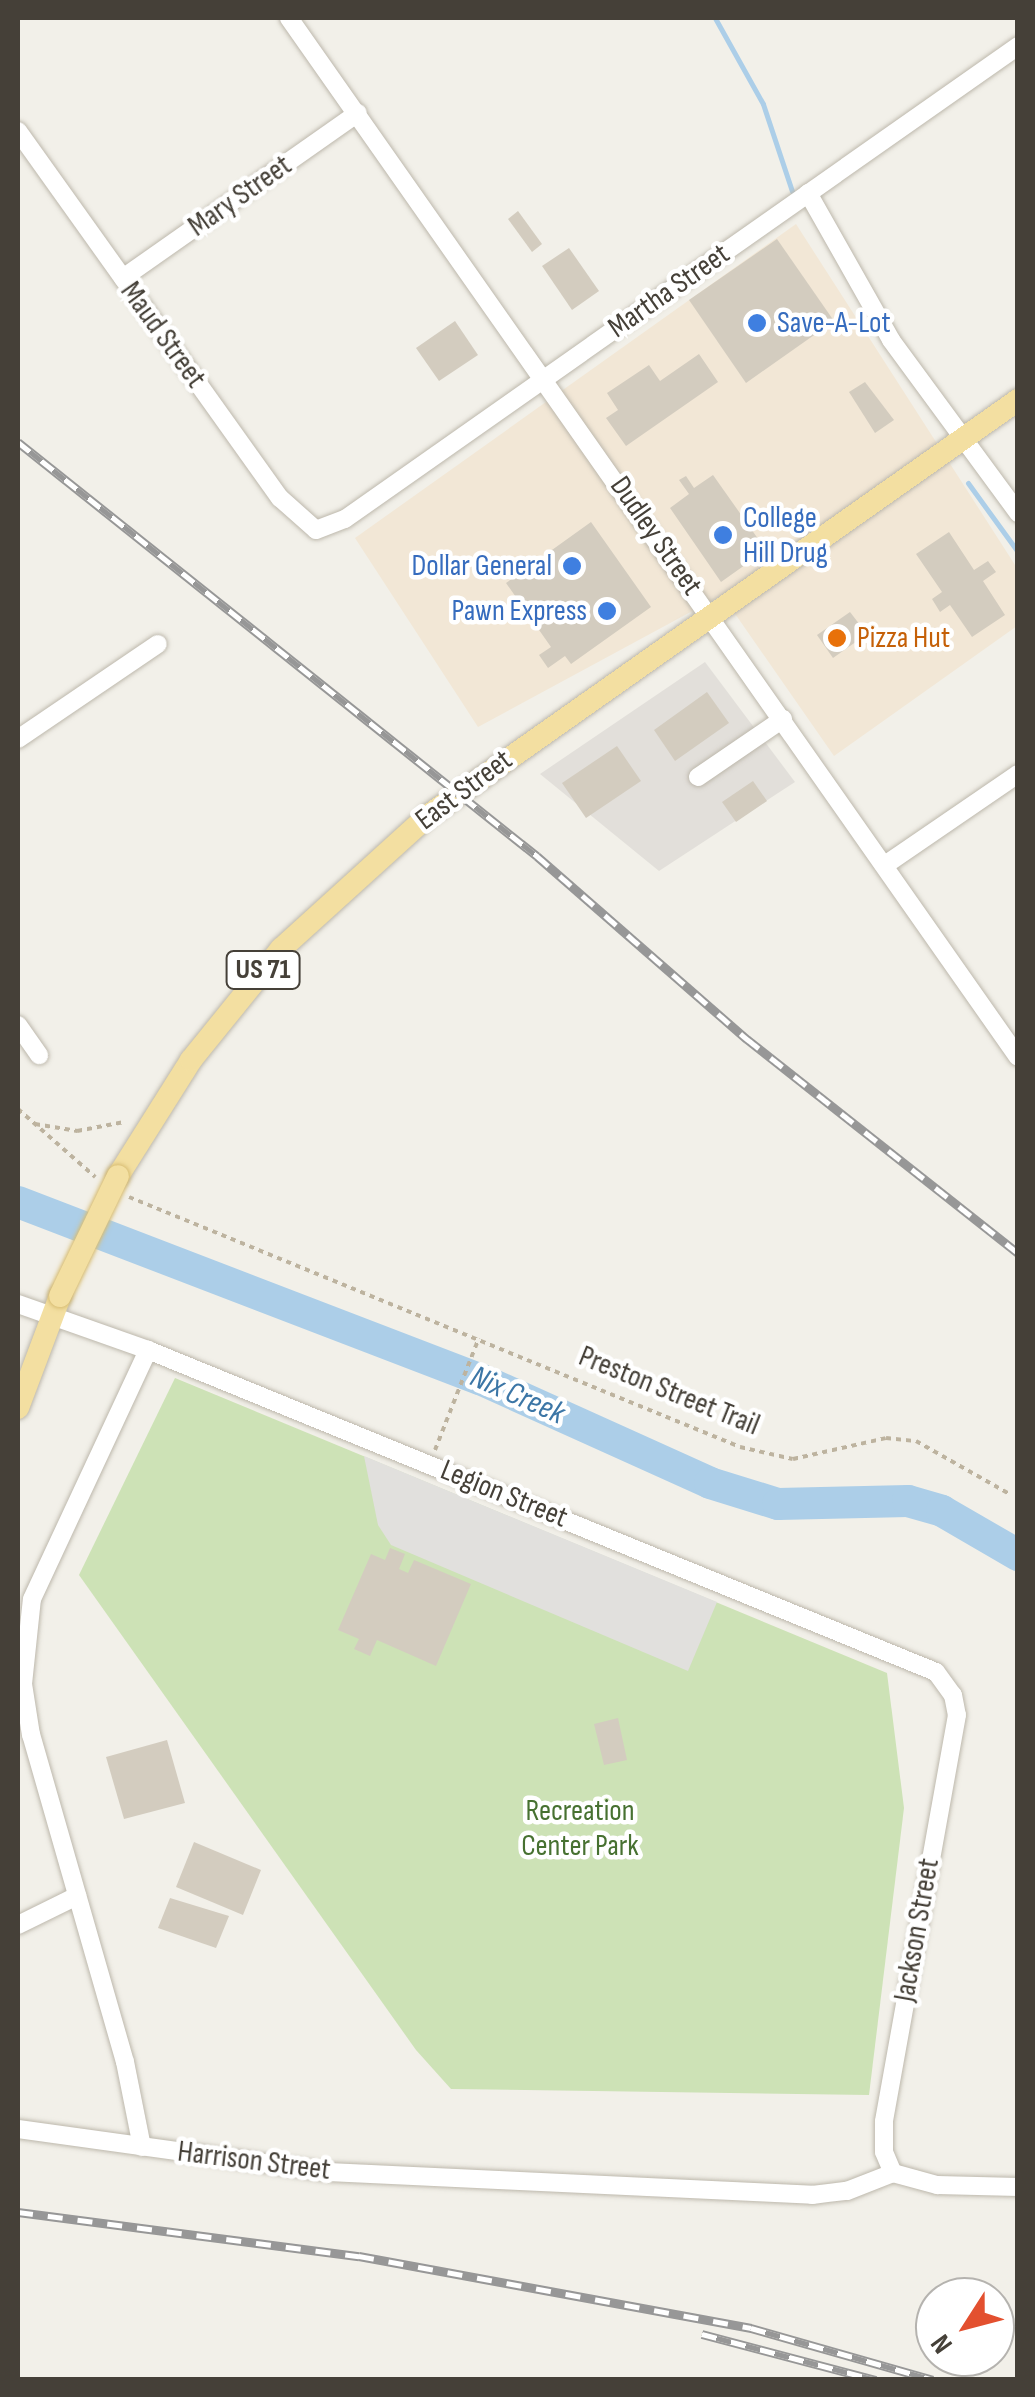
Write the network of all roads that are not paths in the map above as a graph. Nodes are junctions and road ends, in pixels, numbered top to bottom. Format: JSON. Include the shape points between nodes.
{"nodes":[{"id":1,"x":294,"y":19,"type":"edge"},
{"id":2,"x":1018,"y":46,"type":"edge"},
{"id":3,"x":358,"y":114,"type":"junction"},
{"id":4,"x":18,"y":131,"type":"edge"},
{"id":5,"x":808,"y":193,"type":"junction"},
{"id":6,"x":122,"y":278,"type":"junction"},
{"id":7,"x":546,"y":378,"type":"junction"},
{"id":8,"x":1018,"y":400,"type":"edge"},
{"id":9,"x":963,"y":437,"type":"junction"},
{"id":10,"x":1018,"y":513,"type":"edge"},
{"id":11,"x":316,"y":530,"type":"joint"},
{"id":12,"x":712,"y":616,"type":"junction"},
{"id":13,"x":158,"y":644,"type":"dead end"},
{"id":14,"x":784,"y":718,"type":"junction"},
{"id":15,"x":18,"y":740,"type":"edge"},
{"id":16,"x":1018,"y":774,"type":"edge"},
{"id":17,"x":698,"y":778,"type":"dead end"},
{"id":18,"x":885,"y":865,"type":"junction"},
{"id":19,"x":18,"y":1025,"type":"edge"},
{"id":20,"x":39,"y":1055,"type":"dead end"},
{"id":21,"x":1018,"y":1057,"type":"edge"},
{"id":22,"x":18,"y":1304,"type":"edge"},
{"id":23,"x":56,"y":1306,"type":"junction"},
{"id":24,"x":148,"y":1350,"type":"junction"},
{"id":25,"x":18,"y":1408,"type":"edge"},
{"id":26,"x":949,"y":1687,"type":"joint"},
{"id":27,"x":78,"y":1896,"type":"junction"},
{"id":28,"x":18,"y":1925,"type":"edge"},
{"id":29,"x":18,"y":2129,"type":"edge"},
{"id":30,"x":142,"y":2146,"type":"junction"},
{"id":31,"x":893,"y":2173,"type":"junction"},
{"id":32,"x":1018,"y":2187,"type":"edge"}],
"edges":[{"from":1,"to":3,"type":"street","name":"Dudley Street"},
{"from":2,"to":5,"type":"street","name":"Martha Street"},
{"from":3,"to":6,"type":"street","name":"Mary Street"},
{"from":3,"to":7,"type":"street","name":"Dudley Street"},
{"from":4,"to":6,"type":"street","name":"Maud Street"},
{"from":5,"to":7,"type":"street","name":"Martha Street"},
{"from":5,"to":9,"type":"street","via":[[879,321]]},
{"from":6,"to":11,"type":"street","name":"Maud Street","via":[[280,498]]},
{"from":7,"to":11,"type":"street","name":"Martha Street","via":[[346,519]]},
{"from":7,"to":12,"type":"street","name":"Dudley Street"},
{"from":8,"to":9,"type":"main road","name":"East Street","number":"US 71"},
{"from":9,"to":10,"type":"street"},
{"from":9,"to":12,"type":"main road","name":"East Street","number":"US 71"},
{"from":12,"to":14,"type":"street","name":"Dudley Street"},
{"from":12,"to":23,"type":"main road","name":"East Street","number":"US 71","bridge":true,"via":[[429,815],[282,948],[192,1060],[115,1184]]},
{"from":13,"to":15,"type":"street"},
{"from":14,"to":17,"type":"street"},
{"from":14,"to":18,"type":"street","name":"Dudley Street"},
{"from":16,"to":18,"type":"street"},
{"from":18,"to":21,"type":"street","name":"Dudley Street"},
{"from":19,"to":20,"type":"street"},
{"from":22,"to":23,"type":"street","name":"Legion Street"},
{"from":23,"to":24,"type":"street","name":"Legion Street"},
{"from":23,"to":25,"type":"main road","number":"US 71"},
{"from":24,"to":26,"type":"street","name":"Legion Street","via":[[918,1662]]},
{"from":24,"to":27,"type":"street","name":"Harrison Street","via":[[111,1441],[50,1553],[25,1644],[31,1735]]},
{"from":26,"to":31,"type":"street","name":"Jackson Street","via":[[957,1715],[884,2122],[884,2152]]},
{"from":27,"to":28,"type":"street"},
{"from":27,"to":30,"type":"street","name":"Harrison Street"},
{"from":29,"to":30,"type":"street"},
{"from":30,"to":31,"type":"street","name":"Harrison Street","via":[[328,2172],[812,2195],[847,2192]]},
{"from":31,"to":32,"type":"street","via":[[937,2185]]}]}
